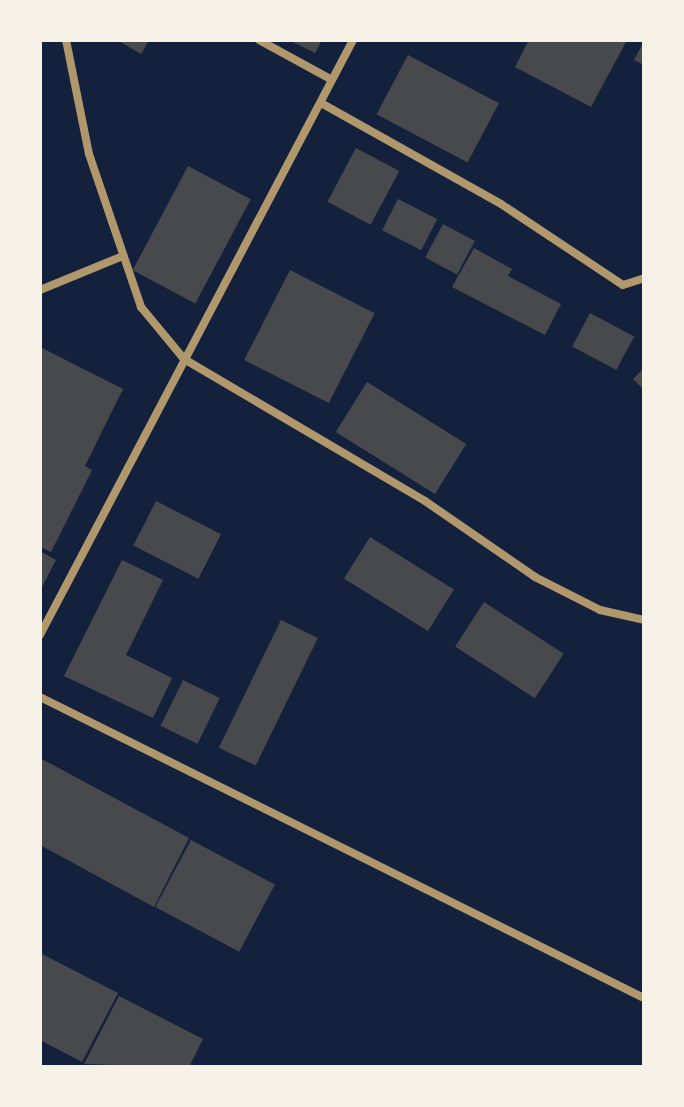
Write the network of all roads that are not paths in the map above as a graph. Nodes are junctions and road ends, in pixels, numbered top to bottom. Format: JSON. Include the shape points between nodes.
{"nodes":[{"id":1,"x":66,"y":40,"type":"edge"},
{"id":2,"x":259,"y":40,"type":"edge"},
{"id":3,"x":353,"y":40,"type":"edge"},
{"id":4,"x":332,"y":80,"type":"junction"},
{"id":5,"x":321,"y":103,"type":"junction"},
{"id":6,"x":123,"y":256,"type":"junction"},
{"id":7,"x":644,"y":278,"type":"edge"},
{"id":8,"x":40,"y":290,"type":"edge"},
{"id":9,"x":184,"y":359,"type":"junction"},
{"id":10,"x":644,"y":620,"type":"edge"},
{"id":11,"x":40,"y":635,"type":"edge"},
{"id":12,"x":40,"y":697,"type":"edge"},
{"id":13,"x":644,"y":998,"type":"edge"}],
"edges":[{"from":1,"to":6,"type":"street","via":[[89,154]]},
{"from":2,"to":4,"type":"street"},
{"from":3,"to":4,"type":"street"},
{"from":4,"to":5,"type":"street"},
{"from":5,"to":7,"type":"street","via":[[501,204],[623,285]]},
{"from":5,"to":9,"type":"street"},
{"from":6,"to":8,"type":"street"},
{"from":6,"to":9,"type":"street","via":[[141,307]]},
{"from":9,"to":10,"type":"street","via":[[425,501],[535,577],[600,610]]},
{"from":9,"to":11,"type":"street"},
{"from":12,"to":13,"type":"street"}]}
